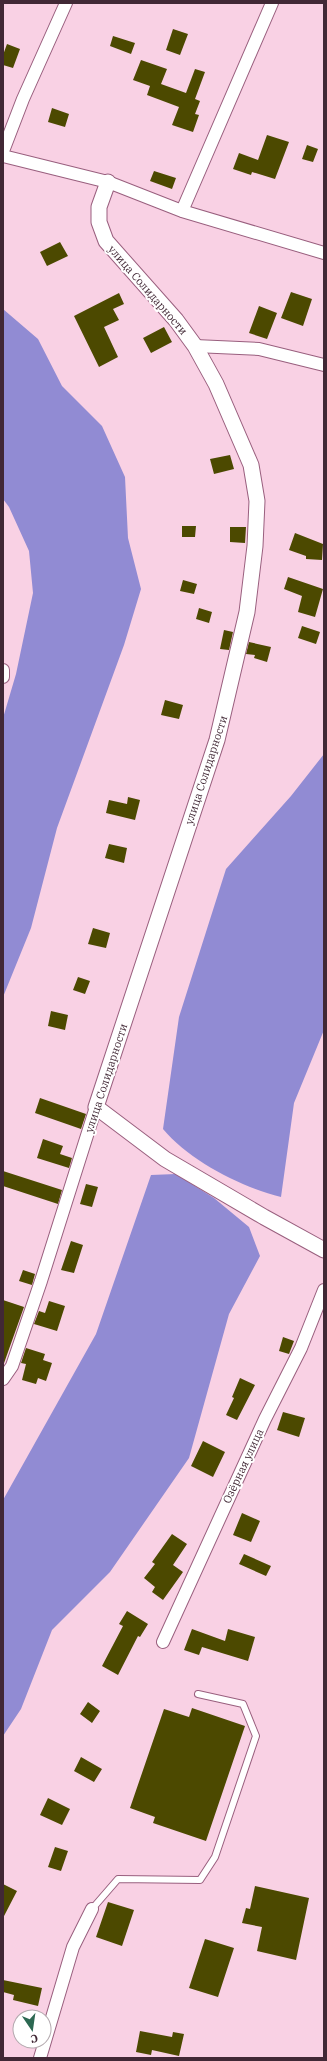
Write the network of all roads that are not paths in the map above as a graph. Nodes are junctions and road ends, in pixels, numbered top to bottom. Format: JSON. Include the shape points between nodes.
{"nodes":[{"id":1,"x":66,"y":3,"type":"edge"},
{"id":2,"x":272,"y":3,"type":"edge"},
{"id":3,"x":3,"y":151,"type":"edge"},
{"id":4,"x":3,"y":156,"type":"edge"},
{"id":5,"x":108,"y":182,"type":"junction"},
{"id":6,"x":182,"y":211,"type":"junction"},
{"id":7,"x":324,"y":253,"type":"edge"},
{"id":8,"x":195,"y":346,"type":"junction"},
{"id":9,"x":324,"y":365,"type":"edge"},
{"id":10,"x":96,"y":1107,"type":"junction"},
{"id":11,"x":324,"y":1250,"type":"edge"},
{"id":12,"x":324,"y":1290,"type":"edge"},
{"id":13,"x":3,"y":1379,"type":"edge"},
{"id":14,"x":163,"y":1642,"type":"dead end"},
{"id":15,"x":198,"y":1694,"type":"dead end"},
{"id":16,"x":92,"y":1909,"type":"joint"},
{"id":17,"x":40,"y":2058,"type":"edge"}],
"edges":[{"from":1,"to":3,"type":"street"},
{"from":2,"to":6,"type":"street"},
{"from":4,"to":5,"type":"street"},
{"from":5,"to":6,"type":"street"},
{"from":5,"to":8,"type":"street","name":"улица Солидарности","via":[[99,207],[98,222],[106,241],[176,320]]},
{"from":6,"to":7,"type":"street"},
{"from":8,"to":9,"type":"street","via":[[260,349]]},
{"from":8,"to":10,"type":"street","name":"улица Солидарности","via":[[216,384],[251,466],[257,501],[255,546],[247,612],[217,740]]},
{"from":10,"to":11,"type":"street","via":[[165,1159]]},
{"from":10,"to":13,"type":"street","name":"улица Солидарности","via":[[12,1366]]},
{"from":12,"to":14,"type":"street","name":"Озёрная улица","via":[[301,1348],[265,1418]]},
{"from":15,"to":16,"type":"lane","via":[[243,1704],[256,1736],[215,1857],[200,1880],[118,1880]]},
{"from":16,"to":17,"type":"street","via":[[73,1947]]}]}
